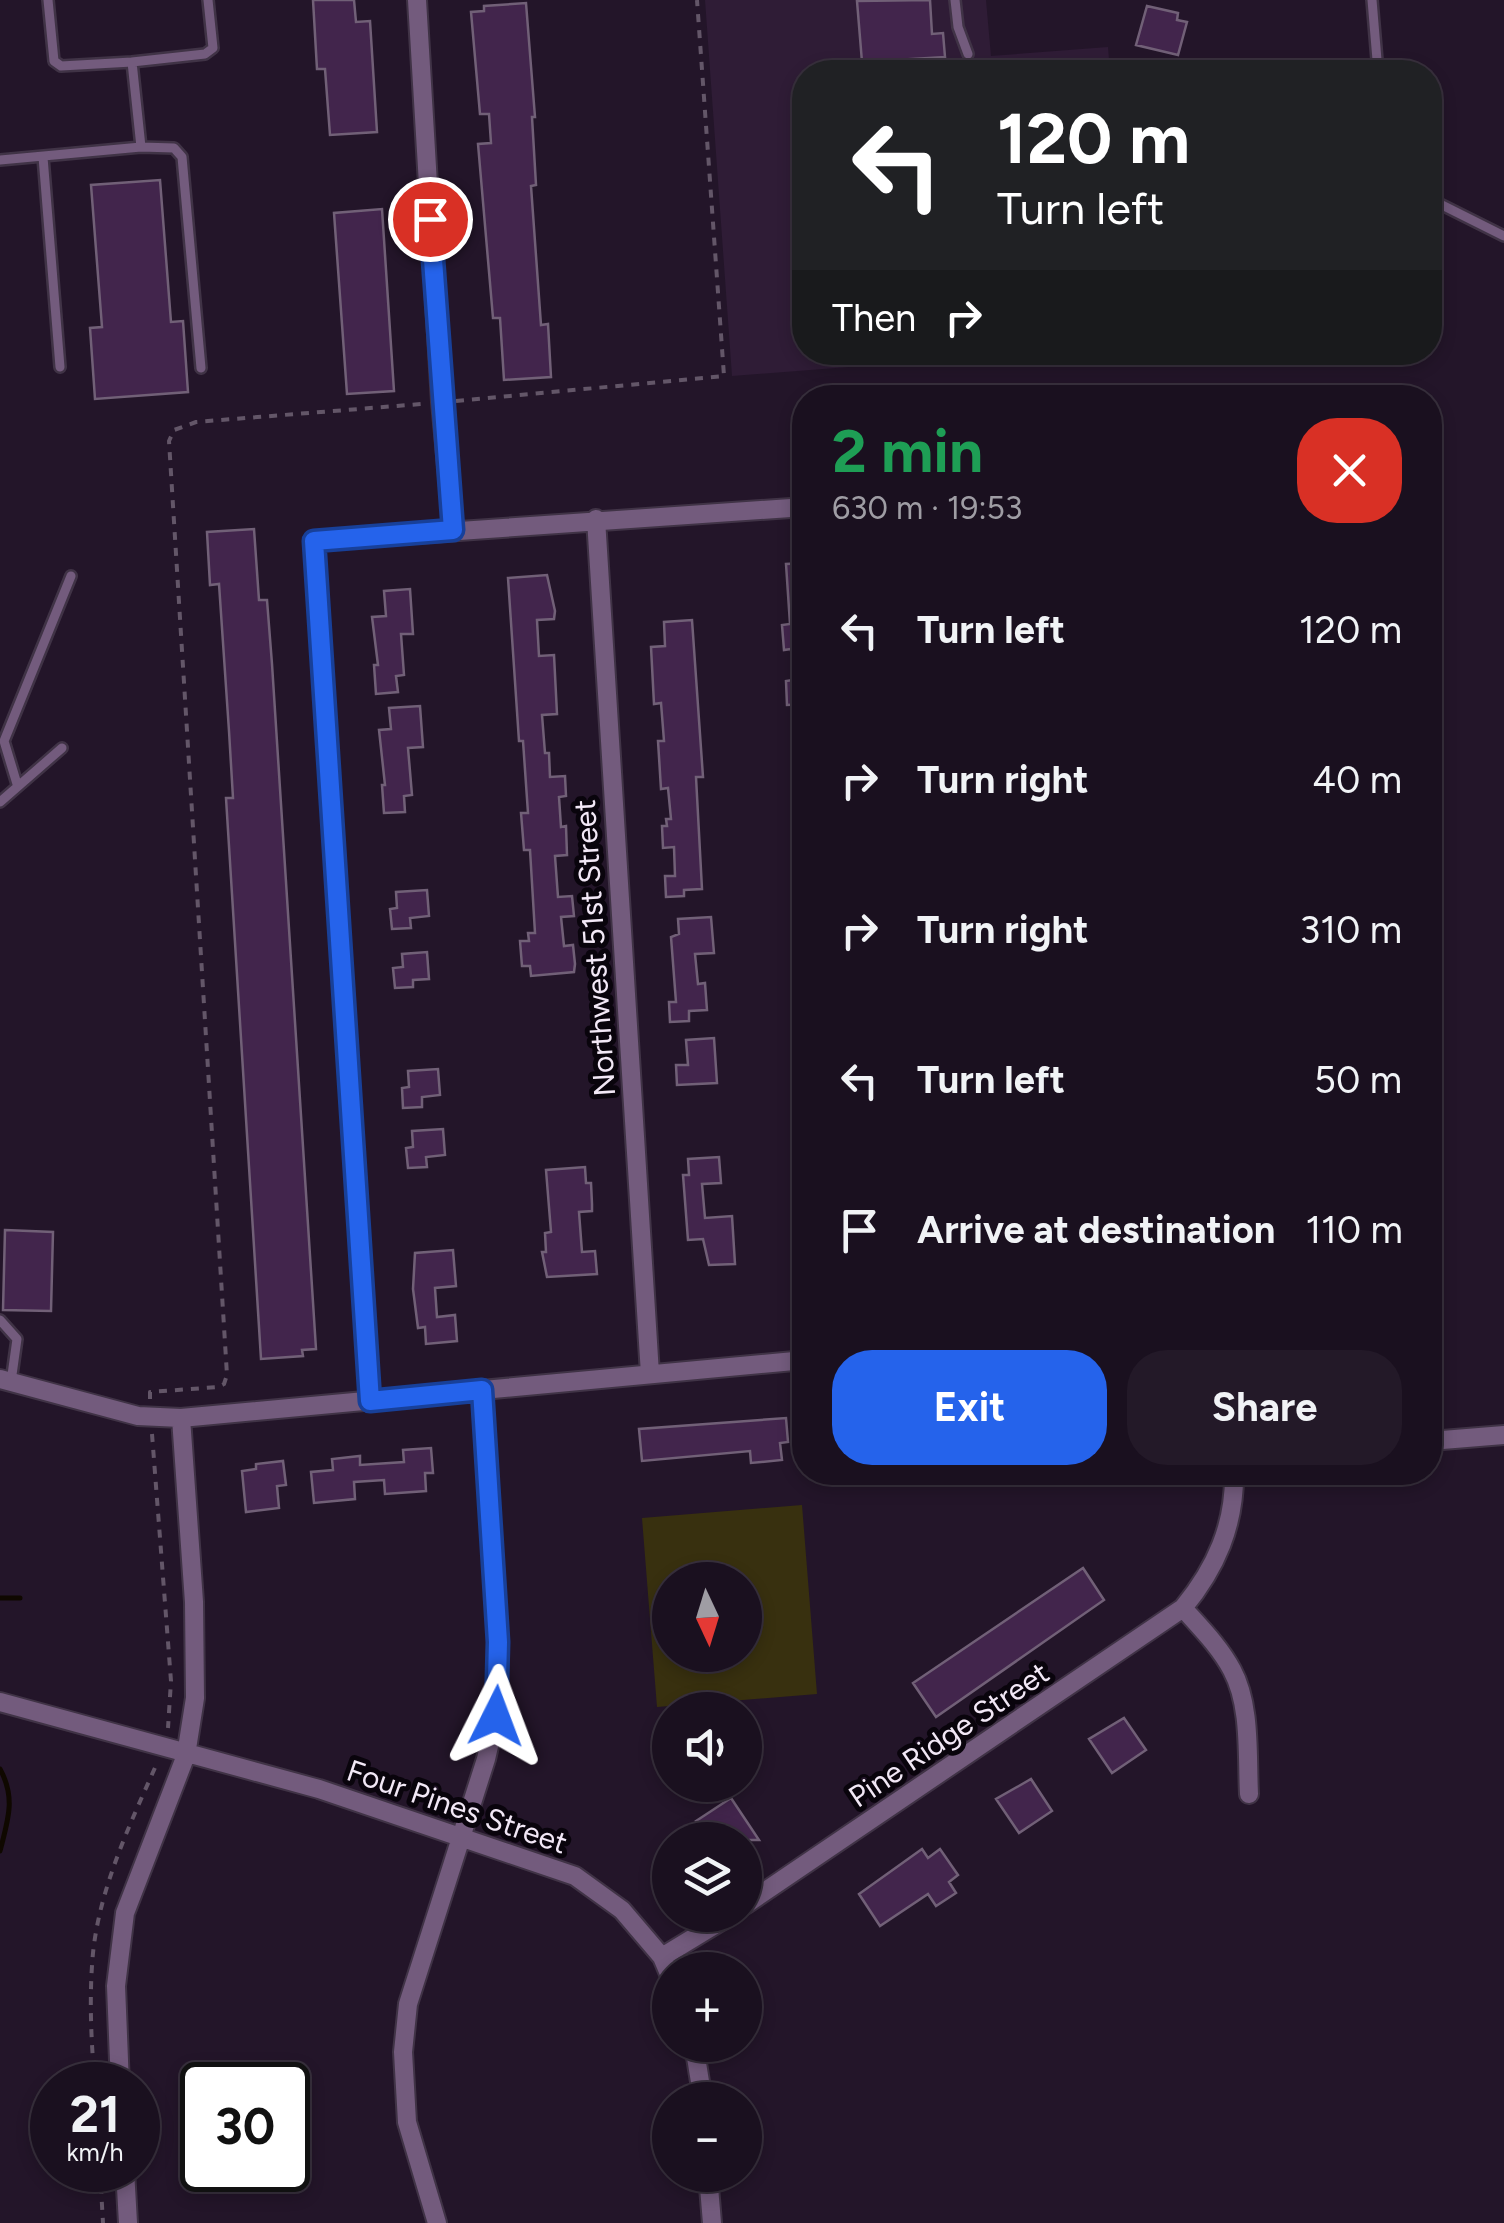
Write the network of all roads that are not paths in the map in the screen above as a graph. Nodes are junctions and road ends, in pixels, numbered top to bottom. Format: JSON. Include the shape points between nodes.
{"nodes":[{"id":1,"x":48,"y":0,"type":"edge"},
{"id":2,"x":208,"y":0,"type":"edge"},
{"id":3,"x":417,"y":0,"type":"edge"},
{"id":4,"x":955,"y":0,"type":"edge"},
{"id":5,"x":1372,"y":0,"type":"edge"},
{"id":6,"x":968,"y":54,"type":"dead end"},
{"id":7,"x":1377,"y":60,"type":"edge"},
{"id":8,"x":132,"y":62,"type":"junction"},
{"id":9,"x":141,"y":147,"type":"junction"},
{"id":10,"x":43,"y":156,"type":"junction"},
{"id":11,"x":0,"y":160,"type":"edge"},
{"id":12,"x":1442,"y":204,"type":"edge"},
{"id":13,"x":1504,"y":236,"type":"edge"},
{"id":14,"x":60,"y":367,"type":"dead end"},
{"id":15,"x":201,"y":368,"type":"dead end"},
{"id":16,"x":792,"y":508,"type":"edge"},
{"id":17,"x":596,"y":519,"type":"junction"},
{"id":18,"x":453,"y":530,"type":"junction"},
{"id":19,"x":70,"y":576,"type":"dead end"},
{"id":20,"x":62,"y":748,"type":"dead end"},
{"id":21,"x":18,"y":784,"type":"junction"},
{"id":22,"x":0,"y":802,"type":"edge"},
{"id":23,"x":0,"y":1320,"type":"edge"},
{"id":24,"x":792,"y":1361,"type":"edge"},
{"id":25,"x":650,"y":1374,"type":"junction"},
{"id":26,"x":5,"y":1381,"type":"edge"},
{"id":27,"x":482,"y":1390,"type":"junction"},
{"id":28,"x":370,"y":1401,"type":"junction"},
{"id":29,"x":181,"y":1418,"type":"junction"},
{"id":30,"x":1504,"y":1435,"type":"edge"},
{"id":31,"x":1442,"y":1440,"type":"edge"},
{"id":32,"x":1233,"y":1485,"type":"edge"},
{"id":33,"x":1183,"y":1608,"type":"junction"},
{"id":34,"x":0,"y":1702,"type":"edge"},
{"id":35,"x":186,"y":1755,"type":"junction"},
{"id":36,"x":1249,"y":1794,"type":"dead end"},
{"id":37,"x":460,"y":1838,"type":"junction"},
{"id":38,"x":762,"y":1894,"type":"edge"},
{"id":39,"x":703,"y":1932,"type":"edge"},
{"id":40,"x":658,"y":1952,"type":"edge"},
{"id":41,"x":670,"y":1952,"type":"edge"},
{"id":42,"x":119,"y":2062,"type":"edge"},
{"id":43,"x":126,"y":2192,"type":"edge"},
{"id":44,"x":709,"y":2192,"type":"edge"},
{"id":45,"x":128,"y":2223,"type":"edge"},
{"id":46,"x":438,"y":2223,"type":"edge"},
{"id":47,"x":712,"y":2223,"type":"edge"}],
"edges":[{"from":1,"to":8,"type":"lane","via":[[54,61]]},
{"from":2,"to":8,"type":"lane","via":[[213,48]]},
{"from":3,"to":18,"type":"street"},
{"from":4,"to":6,"type":"lane"},
{"from":5,"to":7,"type":"lane"},
{"from":8,"to":9,"type":"lane"},
{"from":9,"to":10,"type":"lane"},
{"from":9,"to":15,"type":"lane","via":[[174,148],[182,157]]},
{"from":10,"to":11,"type":"lane"},
{"from":10,"to":14,"type":"lane"},
{"from":12,"to":13,"type":"lane"},
{"from":16,"to":17,"type":"street"},
{"from":17,"to":18,"type":"street"},
{"from":17,"to":25,"type":"street","name":"Northwest 51st Street"},
{"from":18,"to":28,"type":"street","via":[[314,541]]},
{"from":19,"to":21,"type":"lane","via":[[4,741]]},
{"from":20,"to":21,"type":"lane"},
{"from":21,"to":22,"type":"lane"},
{"from":23,"to":26,"type":"lane","via":[[17,1339]]},
{"from":24,"to":25,"type":"street"},
{"from":25,"to":27,"type":"street"},
{"from":26,"to":29,"type":"street","via":[[138,1416]]},
{"from":27,"to":28,"type":"street"},
{"from":27,"to":37,"type":"street","via":[[499,1682],[492,1736]]},
{"from":28,"to":29,"type":"street"},
{"from":29,"to":35,"type":"street","via":[[194,1602],[195,1698]]},
{"from":30,"to":31,"type":"street"},
{"from":32,"to":33,"type":"street","via":[[1220,1550]]},
{"from":33,"to":36,"type":"street","via":[[1238,1682]]},
{"from":33,"to":38,"type":"street","name":"Pine Ridge Street"},
{"from":34,"to":35,"type":"street","name":"Four Pines Street"},
{"from":35,"to":37,"type":"street","name":"Four Pines Street","via":[[319,1789]]},
{"from":35,"to":42,"type":"street","via":[[126,1913],[116,1986]]},
{"from":37,"to":40,"type":"street","name":"Four Pines Street","via":[[575,1876],[622,1910]]},
{"from":37,"to":46,"type":"street","via":[[408,2004],[402,2052],[407,2122]]},
{"from":39,"to":41,"type":"street"},
{"from":43,"to":45,"type":"street"},
{"from":44,"to":47,"type":"street"}]}
